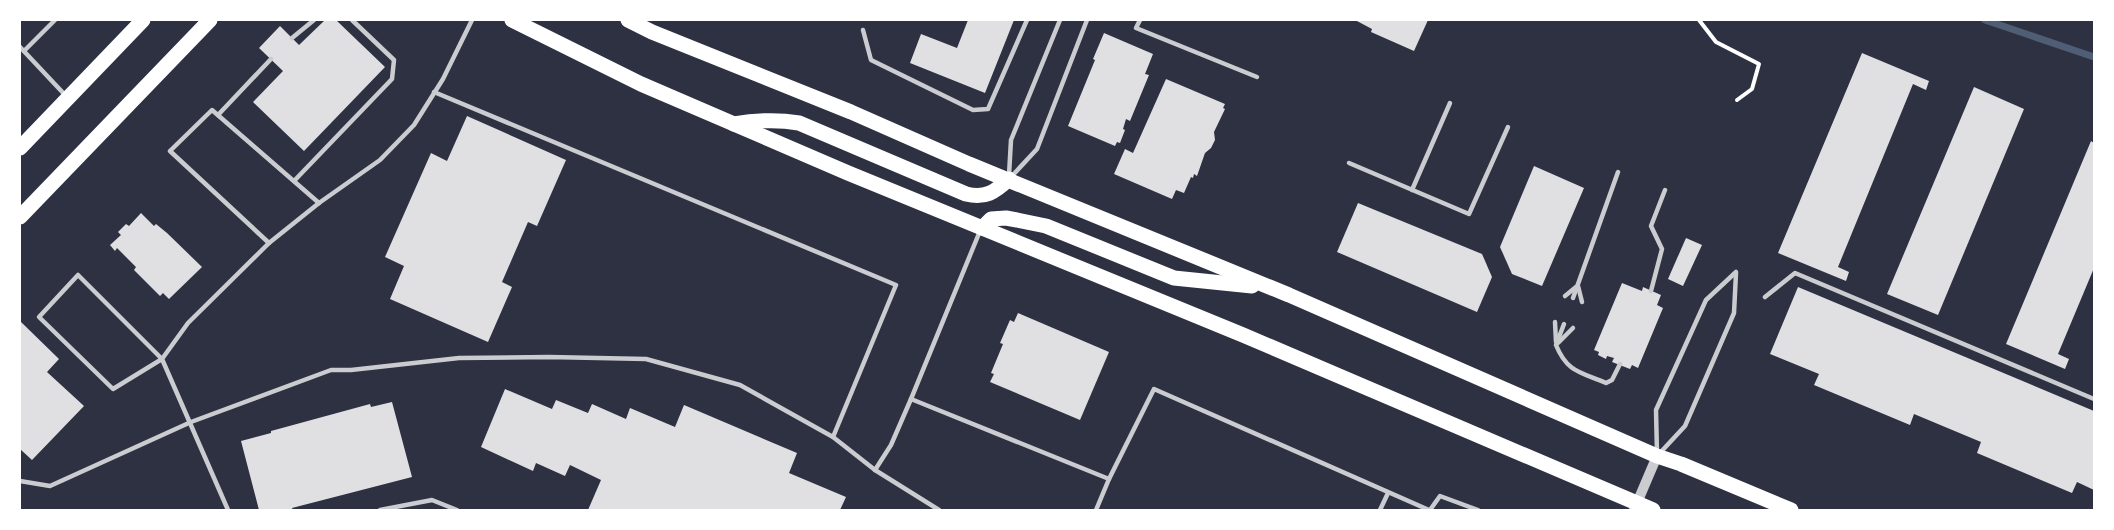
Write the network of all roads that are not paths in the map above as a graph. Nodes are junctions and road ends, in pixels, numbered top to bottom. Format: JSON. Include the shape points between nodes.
{"nodes":[{"id":1,"x":55,"y":20,"type":"edge"},
{"id":2,"x":143,"y":20,"type":"edge"},
{"id":3,"x":210,"y":20,"type":"edge"},
{"id":4,"x":314,"y":20,"type":"edge"},
{"id":5,"x":352,"y":20,"type":"edge"},
{"id":6,"x":472,"y":20,"type":"edge"},
{"id":7,"x":512,"y":20,"type":"edge"},
{"id":8,"x":628,"y":20,"type":"edge"},
{"id":9,"x":1027,"y":20,"type":"edge"},
{"id":10,"x":1060,"y":20,"type":"edge"},
{"id":11,"x":1087,"y":20,"type":"edge"},
{"id":12,"x":1140,"y":20,"type":"edge"},
{"id":13,"x":863,"y":30,"type":"dead end"},
{"id":14,"x":292,"y":39,"type":"dead end"},
{"id":15,"x":20,"y":47,"type":"edge"},
{"id":16,"x":24,"y":51,"type":"junction"},
{"id":17,"x":271,"y":59,"type":"dead end"},
{"id":18,"x":1257,"y":77,"type":"dead end"},
{"id":19,"x":435,"y":92,"type":"junction"},
{"id":20,"x":68,"y":98,"type":"junction"},
{"id":21,"x":1450,"y":103,"type":"dead end"},
{"id":22,"x":218,"y":116,"type":"junction"},
{"id":23,"x":734,"y":124,"type":"junction"},
{"id":24,"x":1509,"y":127,"type":"dead end"},
{"id":25,"x":20,"y":148,"type":"edge"},
{"id":26,"x":1349,"y":163,"type":"dead end"},
{"id":27,"x":1618,"y":172,"type":"dead end"},
{"id":28,"x":1009,"y":179,"type":"junction"},
{"id":29,"x":294,"y":181,"type":"junction"},
{"id":30,"x":1412,"y":190,"type":"junction"},
{"id":31,"x":1665,"y":190,"type":"dead end"},
{"id":32,"x":319,"y":203,"type":"junction"},
{"id":33,"x":20,"y":217,"type":"edge"},
{"id":34,"x":982,"y":228,"type":"junction"},
{"id":35,"x":269,"y":243,"type":"junction"},
{"id":36,"x":1578,"y":286,"type":"junction"},
{"id":37,"x":1270,"y":288,"type":"junction"},
{"id":38,"x":1651,"y":291,"type":"dead end"},
{"id":39,"x":1565,"y":296,"type":"dead end"},
{"id":40,"x":1765,"y":297,"type":"dead end"},
{"id":41,"x":1573,"y":298,"type":"dead end"},
{"id":42,"x":1582,"y":302,"type":"dead end"},
{"id":43,"x":1555,"y":322,"type":"dead end"},
{"id":44,"x":1564,"y":324,"type":"dead end"},
{"id":45,"x":1573,"y":327,"type":"dead end"},
{"id":46,"x":1556,"y":345,"type":"junction"},
{"id":47,"x":162,"y":358,"type":"junction"},
{"id":48,"x":1620,"y":364,"type":"dead end"},
{"id":49,"x":911,"y":399,"type":"junction"},
{"id":50,"x":2094,"y":399,"type":"edge"},
{"id":51,"x":191,"y":422,"type":"junction"},
{"id":52,"x":833,"y":437,"type":"junction"},
{"id":53,"x":1657,"y":456,"type":"junction"},
{"id":54,"x":875,"y":470,"type":"junction"},
{"id":55,"x":1109,"y":479,"type":"junction"},
{"id":56,"x":20,"y":481,"type":"edge"},
{"id":57,"x":1388,"y":493,"type":"junction"},
{"id":58,"x":1636,"y":507,"type":"edge"},
{"id":59,"x":228,"y":510,"type":"edge"},
{"id":60,"x":380,"y":510,"type":"edge"},
{"id":61,"x":457,"y":510,"type":"edge"},
{"id":62,"x":939,"y":510,"type":"edge"},
{"id":63,"x":1096,"y":510,"type":"edge"},
{"id":64,"x":1380,"y":510,"type":"edge"},
{"id":65,"x":1429,"y":510,"type":"edge"},
{"id":66,"x":1478,"y":510,"type":"edge"},
{"id":67,"x":1653,"y":510,"type":"edge"},
{"id":68,"x":1791,"y":510,"type":"edge"}],
"edges":[{"from":1,"to":16,"type":"lane"},
{"from":2,"to":20,"type":"main road"},
{"from":3,"to":33,"type":"main road"},
{"from":4,"to":14,"type":"lane"},
{"from":5,"to":29,"type":"lane","via":[[394,60],[392,79]]},
{"from":6,"to":19,"type":"lane"},
{"from":7,"to":23,"type":"main road","via":[[641,84]]},
{"from":8,"to":28,"type":"main road"},
{"from":9,"to":13,"type":"lane","via":[[988,109],[973,110],[870,60]]},
{"from":10,"to":28,"type":"lane","via":[[1011,140]]},
{"from":11,"to":28,"type":"lane","via":[[1037,150]]},
{"from":12,"to":18,"type":"lane","via":[[1136,28]]},
{"from":15,"to":16,"type":"lane"},
{"from":16,"to":20,"type":"lane"},
{"from":17,"to":22,"type":"lane"},
{"from":19,"to":32,"type":"lane","via":[[414,125],[380,160]]},
{"from":19,"to":52,"type":"lane","via":[[896,285]]},
{"from":20,"to":25,"type":"main road"},
{"from":21,"to":30,"type":"lane"},
{"from":22,"to":29,"type":"lane"},
{"from":22,"to":35,"type":"lane","via":[[212,110],[171,151]]},
{"from":23,"to":28,"type":"main road","via":[[757,120],[799,123],[978,197],[988,195]]},
{"from":23,"to":34,"type":"main road"},
{"from":24,"to":30,"type":"lane","via":[[1469,214]]},
{"from":26,"to":30,"type":"lane"},
{"from":27,"to":36,"type":"lane"},
{"from":28,"to":37,"type":"main road"},
{"from":29,"to":32,"type":"lane"},
{"from":31,"to":38,"type":"lane","via":[[1651,226],[1662,249]]},
{"from":32,"to":35,"type":"lane"},
{"from":34,"to":37,"type":"main road","via":[[991,219],[1006,218],[1046,226],[1174,278]]},
{"from":34,"to":49,"type":"lane"},
{"from":34,"to":58,"type":"main road","via":[[1243,335]]},
{"from":35,"to":47,"type":"lane","via":[[188,323]]},
{"from":36,"to":39,"type":"lane"},
{"from":36,"to":41,"type":"lane"},
{"from":36,"to":42,"type":"lane"},
{"from":37,"to":53,"type":"main road"},
{"from":40,"to":50,"type":"lane","via":[[1796,273]]},
{"from":43,"to":46,"type":"lane"},
{"from":44,"to":46,"type":"lane"},
{"from":45,"to":46,"type":"lane"},
{"from":46,"to":48,"type":"lane","via":[[1562,360],[1574,370],[1606,382],[1612,380]]},
{"from":47,"to":47,"type":"lane","via":[[113,389],[39,317],[78,275]]},
{"from":47,"to":51,"type":"lane"},
{"from":49,"to":54,"type":"lane"},
{"from":49,"to":55,"type":"lane"},
{"from":51,"to":52,"type":"lane","via":[[331,370],[459,358],[589,357],[646,359],[740,385]]},
{"from":51,"to":56,"type":"lane","via":[[50,486]]},
{"from":51,"to":59,"type":"lane"},
{"from":52,"to":54,"type":"lane"},
{"from":53,"to":53,"type":"lane","via":[[1685,426],[1734,313],[1736,272],[1706,300],[1656,410]]},
{"from":53,"to":58,"type":"street"},
{"from":53,"to":68,"type":"main road"},
{"from":54,"to":62,"type":"lane"},
{"from":55,"to":57,"type":"lane","via":[[1154,389]]},
{"from":55,"to":63,"type":"lane"},
{"from":57,"to":64,"type":"lane"},
{"from":57,"to":65,"type":"lane"},
{"from":58,"to":67,"type":"main road"},
{"from":60,"to":61,"type":"lane","via":[[432,500]]},
{"from":65,"to":66,"type":"lane","via":[[1440,496]]}]}
